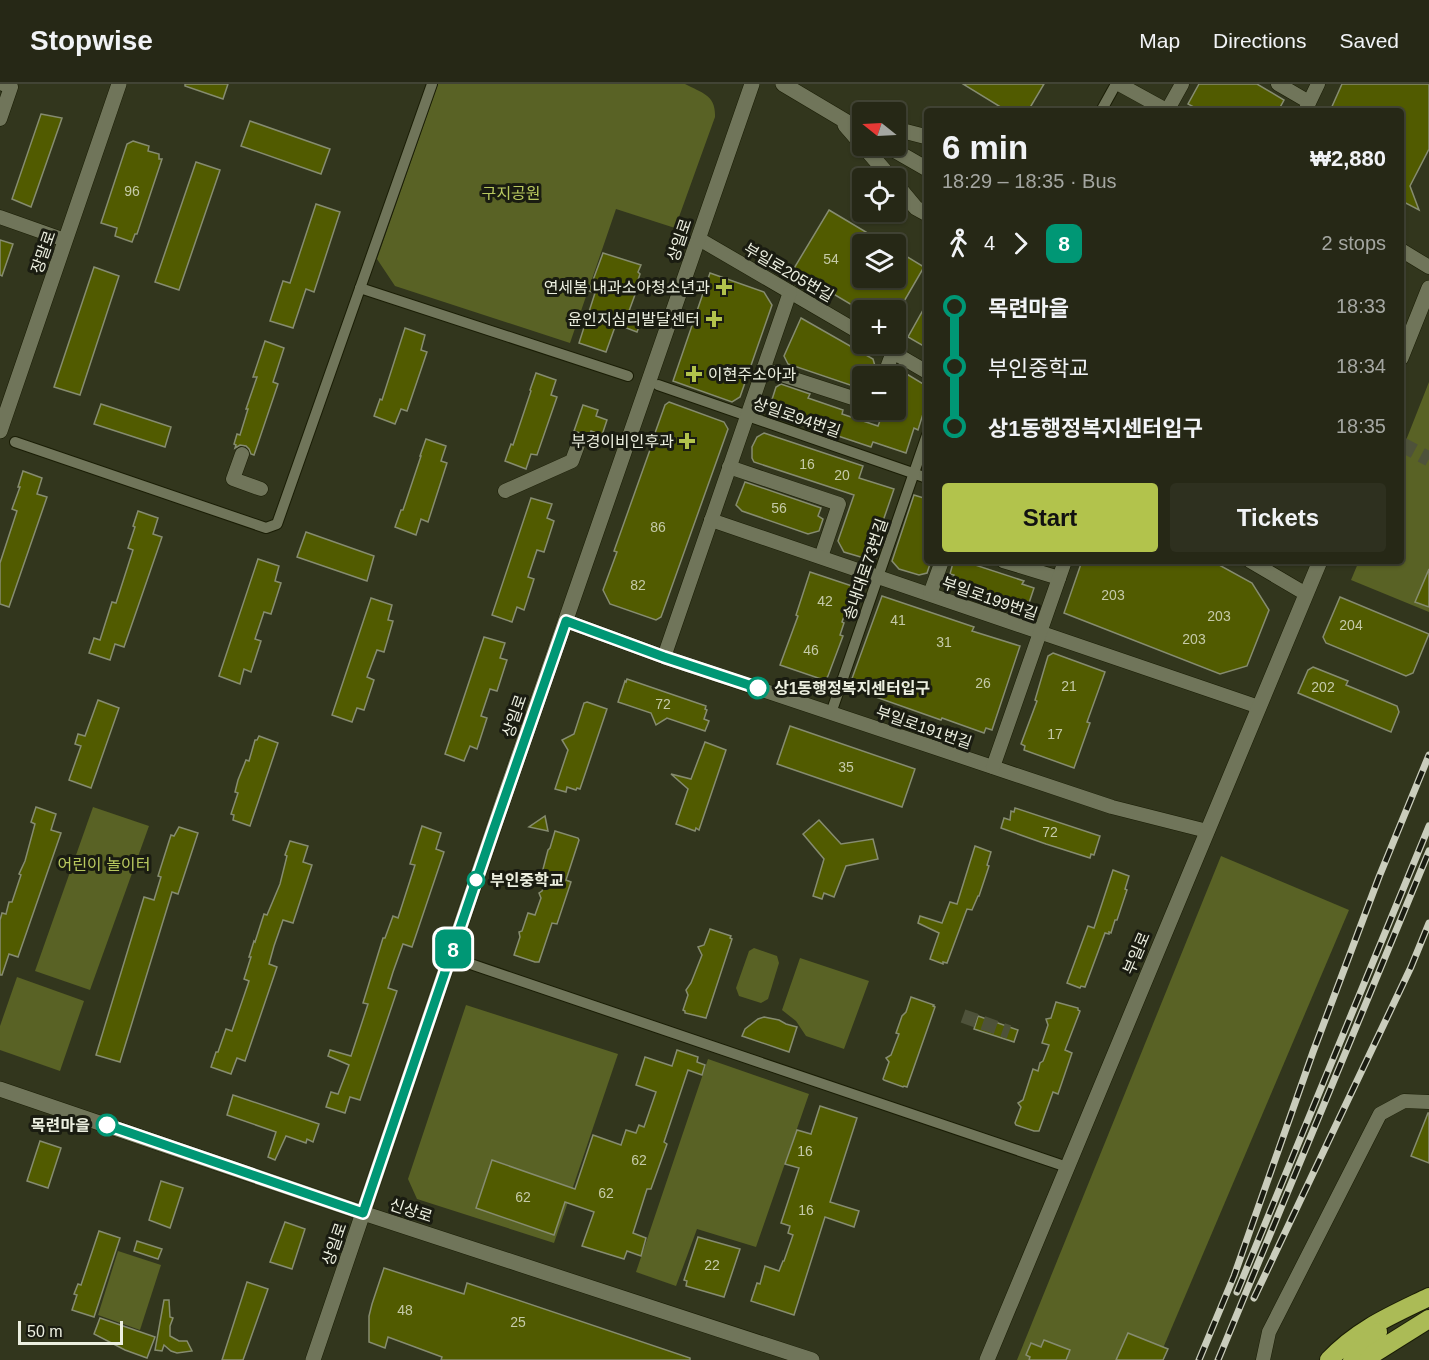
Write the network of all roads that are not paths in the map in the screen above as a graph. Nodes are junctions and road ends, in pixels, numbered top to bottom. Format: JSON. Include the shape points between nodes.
{"nodes":[{"id":1,"x":3,"y":84,"type":"edge"},
{"id":2,"x":119,"y":84,"type":"edge"},
{"id":3,"x":432,"y":84,"type":"edge"},
{"id":4,"x":752,"y":84,"type":"edge"},
{"id":5,"x":783,"y":84,"type":"edge"},
{"id":6,"x":1117,"y":84,"type":"edge"},
{"id":7,"x":1182,"y":84,"type":"edge"},
{"id":8,"x":1278,"y":84,"type":"edge"},
{"id":9,"x":1318,"y":84,"type":"edge"},
{"id":10,"x":1307,"y":106,"type":"edge"},
{"id":11,"x":1103,"y":108,"type":"edge"},
{"id":12,"x":1162,"y":108,"type":"edge"},
{"id":13,"x":1170,"y":108,"type":"edge"},
{"id":14,"x":837,"y":116,"type":"junction"},
{"id":15,"x":0,"y":119,"type":"edge"},
{"id":16,"x":852,"y":120,"type":"edge"},
{"id":17,"x":852,"y":125,"type":"edge"},
{"id":18,"x":906,"y":132,"type":"edge"},
{"id":19,"x":924,"y":136,"type":"edge"},
{"id":20,"x":904,"y":156,"type":"edge"},
{"id":21,"x":924,"y":167,"type":"edge"},
{"id":22,"x":882,"y":168,"type":"edge"},
{"id":23,"x":906,"y":196,"type":"edge"},
{"id":24,"x":924,"y":212,"type":"edge"},
{"id":25,"x":0,"y":217,"type":"edge"},
{"id":26,"x":699,"y":239,"type":"junction"},
{"id":27,"x":66,"y":240,"type":"junction"},
{"id":28,"x":1404,"y":252,"type":"edge"},
{"id":29,"x":1429,"y":267,"type":"edge"},
{"id":30,"x":360,"y":288,"type":"junction"},
{"id":31,"x":1429,"y":288,"type":"edge"},
{"id":32,"x":790,"y":292,"type":"junction"},
{"id":33,"x":852,"y":328,"type":"edge"},
{"id":34,"x":1404,"y":350,"type":"edge"},
{"id":35,"x":896,"y":354,"type":"edge"},
{"id":36,"x":763,"y":369,"type":"junction"},
{"id":37,"x":924,"y":370,"type":"edge"},
{"id":38,"x":628,"y":376,"type":"dead end"},
{"id":39,"x":658,"y":386,"type":"dead end"},
{"id":40,"x":852,"y":398,"type":"edge"},
{"id":41,"x":747,"y":416,"type":"junction"},
{"id":42,"x":0,"y":431,"type":"edge"},
{"id":43,"x":15,"y":442,"type":"dead end"},
{"id":44,"x":579,"y":442,"type":"dead end"},
{"id":45,"x":924,"y":444,"type":"edge"},
{"id":46,"x":242,"y":454,"type":"dead end"},
{"id":47,"x":729,"y":466,"type":"junction"},
{"id":48,"x":914,"y":473,"type":"junction"},
{"id":49,"x":924,"y":477,"type":"edge"},
{"id":50,"x":261,"y":489,"type":"dead end"},
{"id":51,"x":505,"y":491,"type":"dead end"},
{"id":52,"x":711,"y":520,"type":"junction"},
{"id":53,"x":821,"y":557,"type":"junction"},
{"id":54,"x":941,"y":564,"type":"edge"},
{"id":55,"x":1012,"y":564,"type":"edge"},
{"id":56,"x":1064,"y":564,"type":"edge"},
{"id":57,"x":1255,"y":564,"type":"edge"},
{"id":58,"x":1319,"y":564,"type":"edge"},
{"id":59,"x":878,"y":577,"type":"junction"},
{"id":60,"x":1059,"y":579,"type":"junction"},
{"id":61,"x":930,"y":594,"type":"junction"},
{"id":62,"x":1306,"y":594,"type":"junction"},
{"id":63,"x":566,"y":621,"type":"junction"},
{"id":64,"x":1040,"y":632,"type":"junction"},
{"id":65,"x":664,"y":657,"type":"junction"},
{"id":66,"x":1259,"y":707,"type":"junction"},
{"id":67,"x":831,"y":713,"type":"junction"},
{"id":68,"x":993,"y":767,"type":"junction"},
{"id":69,"x":1207,"y":831,"type":"junction"},
{"id":70,"x":450,"y":957,"type":"junction"},
{"id":71,"x":0,"y":1089,"type":"edge"},
{"id":72,"x":1429,"y":1102,"type":"edge"},
{"id":73,"x":1067,"y":1167,"type":"junction"},
{"id":74,"x":363,"y":1213,"type":"junction"},
{"id":75,"x":1429,"y":1297,"type":"edge"},
{"id":76,"x":1406,"y":1308,"type":"junction"},
{"id":77,"x":1429,"y":1319,"type":"edge"},
{"id":78,"x":1412,"y":1329,"type":"junction"},
{"id":79,"x":313,"y":1360,"type":"edge"},
{"id":80,"x":812,"y":1360,"type":"edge"},
{"id":81,"x":987,"y":1360,"type":"edge"},
{"id":82,"x":1263,"y":1360,"type":"edge"},
{"id":83,"x":1329,"y":1360,"type":"edge"},
{"id":84,"x":1352,"y":1360,"type":"edge"},
{"id":85,"x":1368,"y":1360,"type":"edge"},
{"id":86,"x":1384,"y":1360,"type":"edge"}],
"edges":[{"from":1,"to":15,"type":"street","via":[[11,87]]},
{"from":2,"to":27,"type":"street","name":"장말로"},
{"from":3,"to":30,"type":"street"},
{"from":4,"to":26,"type":"street","name":"상일로"},
{"from":5,"to":14,"type":"street"},
{"from":6,"to":11,"type":"street"},
{"from":6,"to":12,"type":"street"},
{"from":7,"to":13,"type":"street"},
{"from":8,"to":10,"type":"street"},
{"from":9,"to":10,"type":"street"},
{"from":14,"to":16,"type":"street"},
{"from":14,"to":17,"type":"street"},
{"from":14,"to":22,"type":"street"},
{"from":18,"to":19,"type":"street"},
{"from":20,"to":21,"type":"street"},
{"from":23,"to":24,"type":"street"},
{"from":25,"to":27,"type":"street"},
{"from":26,"to":32,"type":"street","name":"부일로205번길"},
{"from":26,"to":63,"type":"street","name":"상일로"},
{"from":27,"to":42,"type":"street","name":"장말로"},
{"from":28,"to":29,"type":"street"},
{"from":30,"to":38,"type":"street"},
{"from":30,"to":43,"type":"street","via":[[278,524],[266,528]]},
{"from":31,"to":34,"type":"street"},
{"from":32,"to":33,"type":"street","name":"부일로205번길"},
{"from":32,"to":36,"type":"street"},
{"from":35,"to":37,"type":"street"},
{"from":36,"to":40,"type":"street"},
{"from":36,"to":41,"type":"street"},
{"from":39,"to":41,"type":"street","name":"상일로94번길"},
{"from":41,"to":47,"type":"street"},
{"from":41,"to":48,"type":"street","name":"상일로94번길"},
{"from":44,"to":51,"type":"street","via":[[572,461]]},
{"from":45,"to":48,"type":"street","name":"송내대로73번길"},
{"from":46,"to":50,"type":"street","via":[[233,479]]},
{"from":47,"to":52,"type":"street"},
{"from":47,"to":53,"type":"street","via":[[839,504]]},
{"from":48,"to":49,"type":"street","name":"상일로94번길"},
{"from":48,"to":59,"type":"street","name":"송내대로73번길"},
{"from":52,"to":53,"type":"street","name":"부일로199번길"},
{"from":52,"to":65,"type":"street"},
{"from":53,"to":59,"type":"street","name":"부일로199번길"},
{"from":54,"to":61,"type":"street"},
{"from":55,"to":60,"type":"street"},
{"from":56,"to":60,"type":"street"},
{"from":57,"to":62,"type":"street"},
{"from":58,"to":62,"type":"street","name":"부일로"},
{"from":59,"to":61,"type":"street","name":"부일로199번길"},
{"from":59,"to":67,"type":"street","name":"송내대로73번길"},
{"from":60,"to":64,"type":"street"},
{"from":61,"to":64,"type":"street","name":"부일로199번길"},
{"from":62,"to":66,"type":"street","name":"부일로"},
{"from":63,"to":65,"type":"street","name":"부일로191번길"},
{"from":63,"to":70,"type":"street","name":"상일로"},
{"from":64,"to":66,"type":"street","name":"부일로199번길"},
{"from":64,"to":68,"type":"street"},
{"from":65,"to":67,"type":"street","name":"부일로191번길"},
{"from":66,"to":69,"type":"street","name":"부일로"},
{"from":67,"to":68,"type":"street","name":"부일로191번길"},
{"from":68,"to":69,"type":"street","name":"부일로191번길","via":[[1112,807]]},
{"from":69,"to":73,"type":"street","name":"부일로"},
{"from":70,"to":73,"type":"street"},
{"from":70,"to":74,"type":"street","name":"상일로"},
{"from":71,"to":74,"type":"street","name":"신상로"},
{"from":72,"to":82,"type":"street","via":[[1404,1101],[1380,1114],[1269,1332]]},
{"from":73,"to":81,"type":"street","name":"부일로"},
{"from":74,"to":79,"type":"street","name":"상일로"},
{"from":74,"to":80,"type":"street","name":"신상로"},
{"from":75,"to":76,"type":"highway"},
{"from":76,"to":83,"type":"highway","via":[[1365,1329]]},
{"from":76,"to":84,"type":"highway","via":[[1363,1345]]},
{"from":77,"to":78,"type":"highway"},
{"from":78,"to":85,"type":"highway"},
{"from":78,"to":86,"type":"highway"}]}
